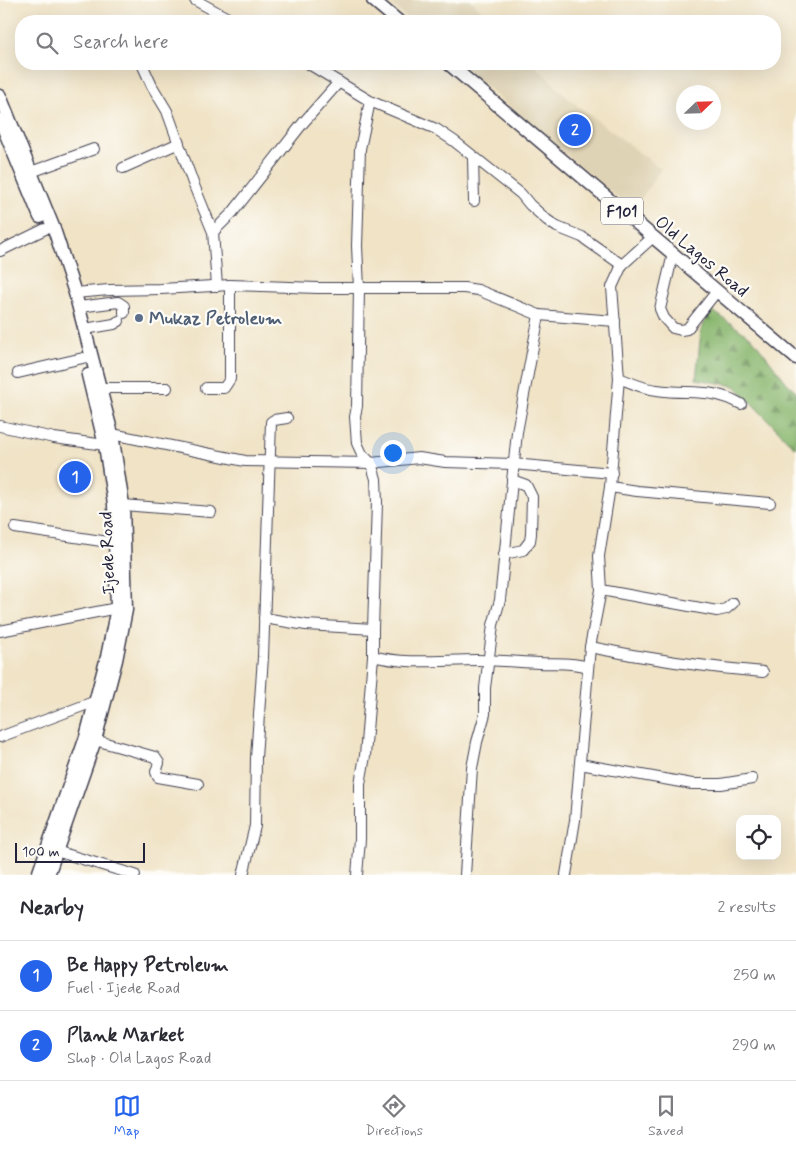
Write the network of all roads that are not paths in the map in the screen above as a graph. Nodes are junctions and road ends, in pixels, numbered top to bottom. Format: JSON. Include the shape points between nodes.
{"nodes":[{"id":1,"x":195,"y":0,"type":"edge"},
{"id":2,"x":373,"y":0,"type":"edge"},
{"id":3,"x":222,"y":15,"type":"edge"},
{"id":4,"x":391,"y":15,"type":"edge"},
{"id":5,"x":145,"y":70,"type":"edge"},
{"id":6,"x":319,"y":70,"type":"edge"},
{"id":7,"x":456,"y":70,"type":"edge"},
{"id":8,"x":339,"y":82,"type":"junction"},
{"id":9,"x":0,"y":96,"type":"edge"},
{"id":10,"x":370,"y":101,"type":"junction"},
{"id":11,"x":0,"y":120,"type":"edge"},
{"id":12,"x":179,"y":143,"type":"junction"},
{"id":13,"x":94,"y":149,"type":"dead end"},
{"id":14,"x":473,"y":157,"type":"junction"},
{"id":15,"x":123,"y":168,"type":"dead end"},
{"id":16,"x":26,"y":173,"type":"junction"},
{"id":17,"x":474,"y":201,"type":"dead end"},
{"id":18,"x":45,"y":229,"type":"junction"},
{"id":19,"x":213,"y":232,"type":"junction"},
{"id":20,"x":653,"y":237,"type":"junction"},
{"id":21,"x":0,"y":251,"type":"edge"},
{"id":22,"x":673,"y":254,"type":"junction"},
{"id":23,"x":622,"y":266,"type":"junction"},
{"id":24,"x":230,"y":285,"type":"junction"},
{"id":25,"x":217,"y":286,"type":"junction"},
{"id":26,"x":358,"y":288,"type":"junction"},
{"id":27,"x":717,"y":291,"type":"junction"},
{"id":28,"x":75,"y":293,"type":"junction"},
{"id":29,"x":79,"y":307,"type":"junction"},
{"id":30,"x":539,"y":315,"type":"junction"},
{"id":31,"x":615,"y":321,"type":"junction"},
{"id":32,"x":85,"y":329,"type":"junction"},
{"id":33,"x":84,"y":358,"type":"junction"},
{"id":34,"x":796,"y":358,"type":"edge"},
{"id":35,"x":18,"y":373,"type":"dead end"},
{"id":36,"x":619,"y":378,"type":"junction"},
{"id":37,"x":100,"y":388,"type":"junction"},
{"id":38,"x":167,"y":388,"type":"dead end"},
{"id":39,"x":206,"y":388,"type":"dead end"},
{"id":40,"x":741,"y":404,"type":"dead end"},
{"id":41,"x":287,"y":418,"type":"dead end"},
{"id":42,"x":0,"y":426,"type":"edge"},
{"id":43,"x":109,"y":439,"type":"junction"},
{"id":44,"x":270,"y":462,"type":"junction"},
{"id":45,"x":371,"y":463,"type":"junction"},
{"id":46,"x":513,"y":464,"type":"junction"},
{"id":47,"x":612,"y":473,"type":"junction"},
{"id":48,"x":512,"y":480,"type":"junction"},
{"id":49,"x":610,"y":487,"type":"junction"},
{"id":50,"x":770,"y":503,"type":"dead end"},
{"id":51,"x":123,"y":506,"type":"junction"},
{"id":52,"x":211,"y":512,"type":"dead end"},
{"id":53,"x":15,"y":528,"type":"dead end"},
{"id":54,"x":115,"y":543,"type":"junction"},
{"id":55,"x":504,"y":554,"type":"junction"},
{"id":56,"x":601,"y":590,"type":"junction"},
{"id":57,"x":733,"y":603,"type":"dead end"},
{"id":58,"x":117,"y":608,"type":"junction"},
{"id":59,"x":264,"y":618,"type":"junction"},
{"id":60,"x":373,"y":629,"type":"junction"},
{"id":61,"x":0,"y":631,"type":"edge"},
{"id":62,"x":590,"y":647,"type":"junction"},
{"id":63,"x":373,"y":656,"type":"junction"},
{"id":64,"x":488,"y":660,"type":"junction"},
{"id":65,"x":588,"y":667,"type":"junction"},
{"id":66,"x":763,"y":672,"type":"dead end"},
{"id":67,"x":96,"y":701,"type":"junction"},
{"id":68,"x":0,"y":737,"type":"edge"},
{"id":69,"x":95,"y":740,"type":"junction"},
{"id":70,"x":580,"y":764,"type":"junction"},
{"id":71,"x":752,"y":779,"type":"dead end"},
{"id":72,"x":198,"y":784,"type":"dead end"},
{"id":73,"x":56,"y":851,"type":"junction"},
{"id":74,"x":38,"y":875,"type":"edge"},
{"id":75,"x":48,"y":875,"type":"edge"},
{"id":76,"x":135,"y":875,"type":"edge"},
{"id":77,"x":243,"y":875,"type":"edge"},
{"id":78,"x":357,"y":875,"type":"edge"},
{"id":79,"x":465,"y":875,"type":"edge"},
{"id":80,"x":566,"y":875,"type":"edge"}],
"edges":[{"from":1,"to":3,"type":"street"},
{"from":2,"to":4,"type":"main road"},
{"from":5,"to":12,"type":"street","via":[[168,111]]},
{"from":6,"to":8,"type":"street"},
{"from":7,"to":20,"type":"main road","name":"Old Lagos Road","number":"F101"},
{"from":8,"to":10,"type":"street"},
{"from":8,"to":19,"type":"street"},
{"from":9,"to":16,"type":"main road"},
{"from":10,"to":14,"type":"street","via":[[436,129]]},
{"from":10,"to":26,"type":"street","via":[[360,149]]},
{"from":11,"to":16,"type":"main road"},
{"from":12,"to":15,"type":"street"},
{"from":12,"to":19,"type":"street"},
{"from":13,"to":16,"type":"street"},
{"from":14,"to":17,"type":"street"},
{"from":14,"to":23,"type":"street","via":[[521,194],[547,220],[582,237]]},
{"from":16,"to":18,"type":"main road","name":"Ijede Road"},
{"from":16,"to":28,"type":"main road","name":"Ijede Road","via":[[54,229]]},
{"from":18,"to":21,"type":"street"},
{"from":18,"to":33,"type":"main road","name":"Ijede Road"},
{"from":19,"to":25,"type":"street"},
{"from":20,"to":22,"type":"main road","name":"Old Lagos Road","number":"F101"},
{"from":20,"to":23,"type":"street"},
{"from":22,"to":27,"type":"main road","name":"Old Lagos Road","number":"F101"},
{"from":22,"to":27,"type":"street","via":[[660,309],[673,328],[688,329]]},
{"from":23,"to":31,"type":"street","via":[[612,287]]},
{"from":24,"to":25,"type":"street"},
{"from":24,"to":26,"type":"street"},
{"from":24,"to":39,"type":"street","via":[[230,379],[224,388]]},
{"from":25,"to":28,"type":"street"},
{"from":26,"to":30,"type":"street","via":[[478,290]]},
{"from":26,"to":45,"type":"street","via":[[356,433],[362,454]]},
{"from":27,"to":34,"type":"main road","name":"Old Lagos Road","number":"F101"},
{"from":28,"to":29,"type":"main road","name":"Ijede Road"},
{"from":29,"to":32,"type":"main road","name":"Ijede Road"},
{"from":29,"to":32,"type":"street","via":[[118,302],[124,306],[121,317],[114,324]]},
{"from":30,"to":31,"type":"street"},
{"from":30,"to":46,"type":"street"},
{"from":31,"to":36,"type":"street"},
{"from":32,"to":37,"type":"main road","name":"Ijede Road"},
{"from":33,"to":35,"type":"street"},
{"from":33,"to":43,"type":"main road","name":"Ijede Road"},
{"from":36,"to":40,"type":"street","via":[[657,391],[718,394]]},
{"from":36,"to":47,"type":"street"},
{"from":37,"to":38,"type":"street"},
{"from":37,"to":43,"type":"main road","name":"Ijede Road"},
{"from":41,"to":44,"type":"street","via":[[271,422]]},
{"from":42,"to":43,"type":"street","via":[[54,438]]},
{"from":43,"to":44,"type":"street","via":[[245,461]]},
{"from":43,"to":51,"type":"main road","name":"Ijede Road"},
{"from":43,"to":54,"type":"main road","name":"Ijede Road"},
{"from":44,"to":45,"type":"street"},
{"from":44,"to":59,"type":"street"},
{"from":45,"to":46,"type":"street","via":[[419,458]]},
{"from":45,"to":60,"type":"street","via":[[376,479],[377,502]]},
{"from":46,"to":47,"type":"street"},
{"from":46,"to":48,"type":"street"},
{"from":47,"to":49,"type":"street"},
{"from":48,"to":55,"type":"street"},
{"from":48,"to":55,"type":"street","via":[[526,485],[532,497],[531,534],[523,550]]},
{"from":49,"to":50,"type":"street"},
{"from":49,"to":56,"type":"street","via":[[599,556]]},
{"from":51,"to":52,"type":"street"},
{"from":51,"to":69,"type":"main road","name":"Ijede Road","via":[[126,610]]},
{"from":53,"to":54,"type":"street"},
{"from":54,"to":58,"type":"main road","name":"Ijede Road"},
{"from":55,"to":64,"type":"street","via":[[500,600]]},
{"from":56,"to":57,"type":"street","via":[[717,611]]},
{"from":56,"to":62,"type":"street"},
{"from":58,"to":61,"type":"street"},
{"from":58,"to":67,"type":"main road","name":"Ijede Road"},
{"from":59,"to":60,"type":"street","via":[[306,625]]},
{"from":59,"to":77,"type":"street","via":[[255,826]]},
{"from":60,"to":63,"type":"street"},
{"from":62,"to":65,"type":"street"},
{"from":62,"to":66,"type":"street","via":[[660,661]]},
{"from":63,"to":64,"type":"street","via":[[412,662]]},
{"from":63,"to":78,"type":"street","via":[[360,784]]},
{"from":64,"to":65,"type":"street","via":[[576,663]]},
{"from":64,"to":79,"type":"street","via":[[485,714],[472,768]]},
{"from":65,"to":70,"type":"street"},
{"from":67,"to":68,"type":"street"},
{"from":67,"to":74,"type":"main road","name":"Ijede Road"},
{"from":69,"to":72,"type":"street","via":[[155,757],[159,763],[158,777]]},
{"from":69,"to":73,"type":"main road","name":"Ijede Road"},
{"from":70,"to":71,"type":"street","via":[[692,784]]},
{"from":70,"to":80,"type":"street"},
{"from":73,"to":75,"type":"main road","name":"Ijede Road"},
{"from":73,"to":76,"type":"street"}]}
